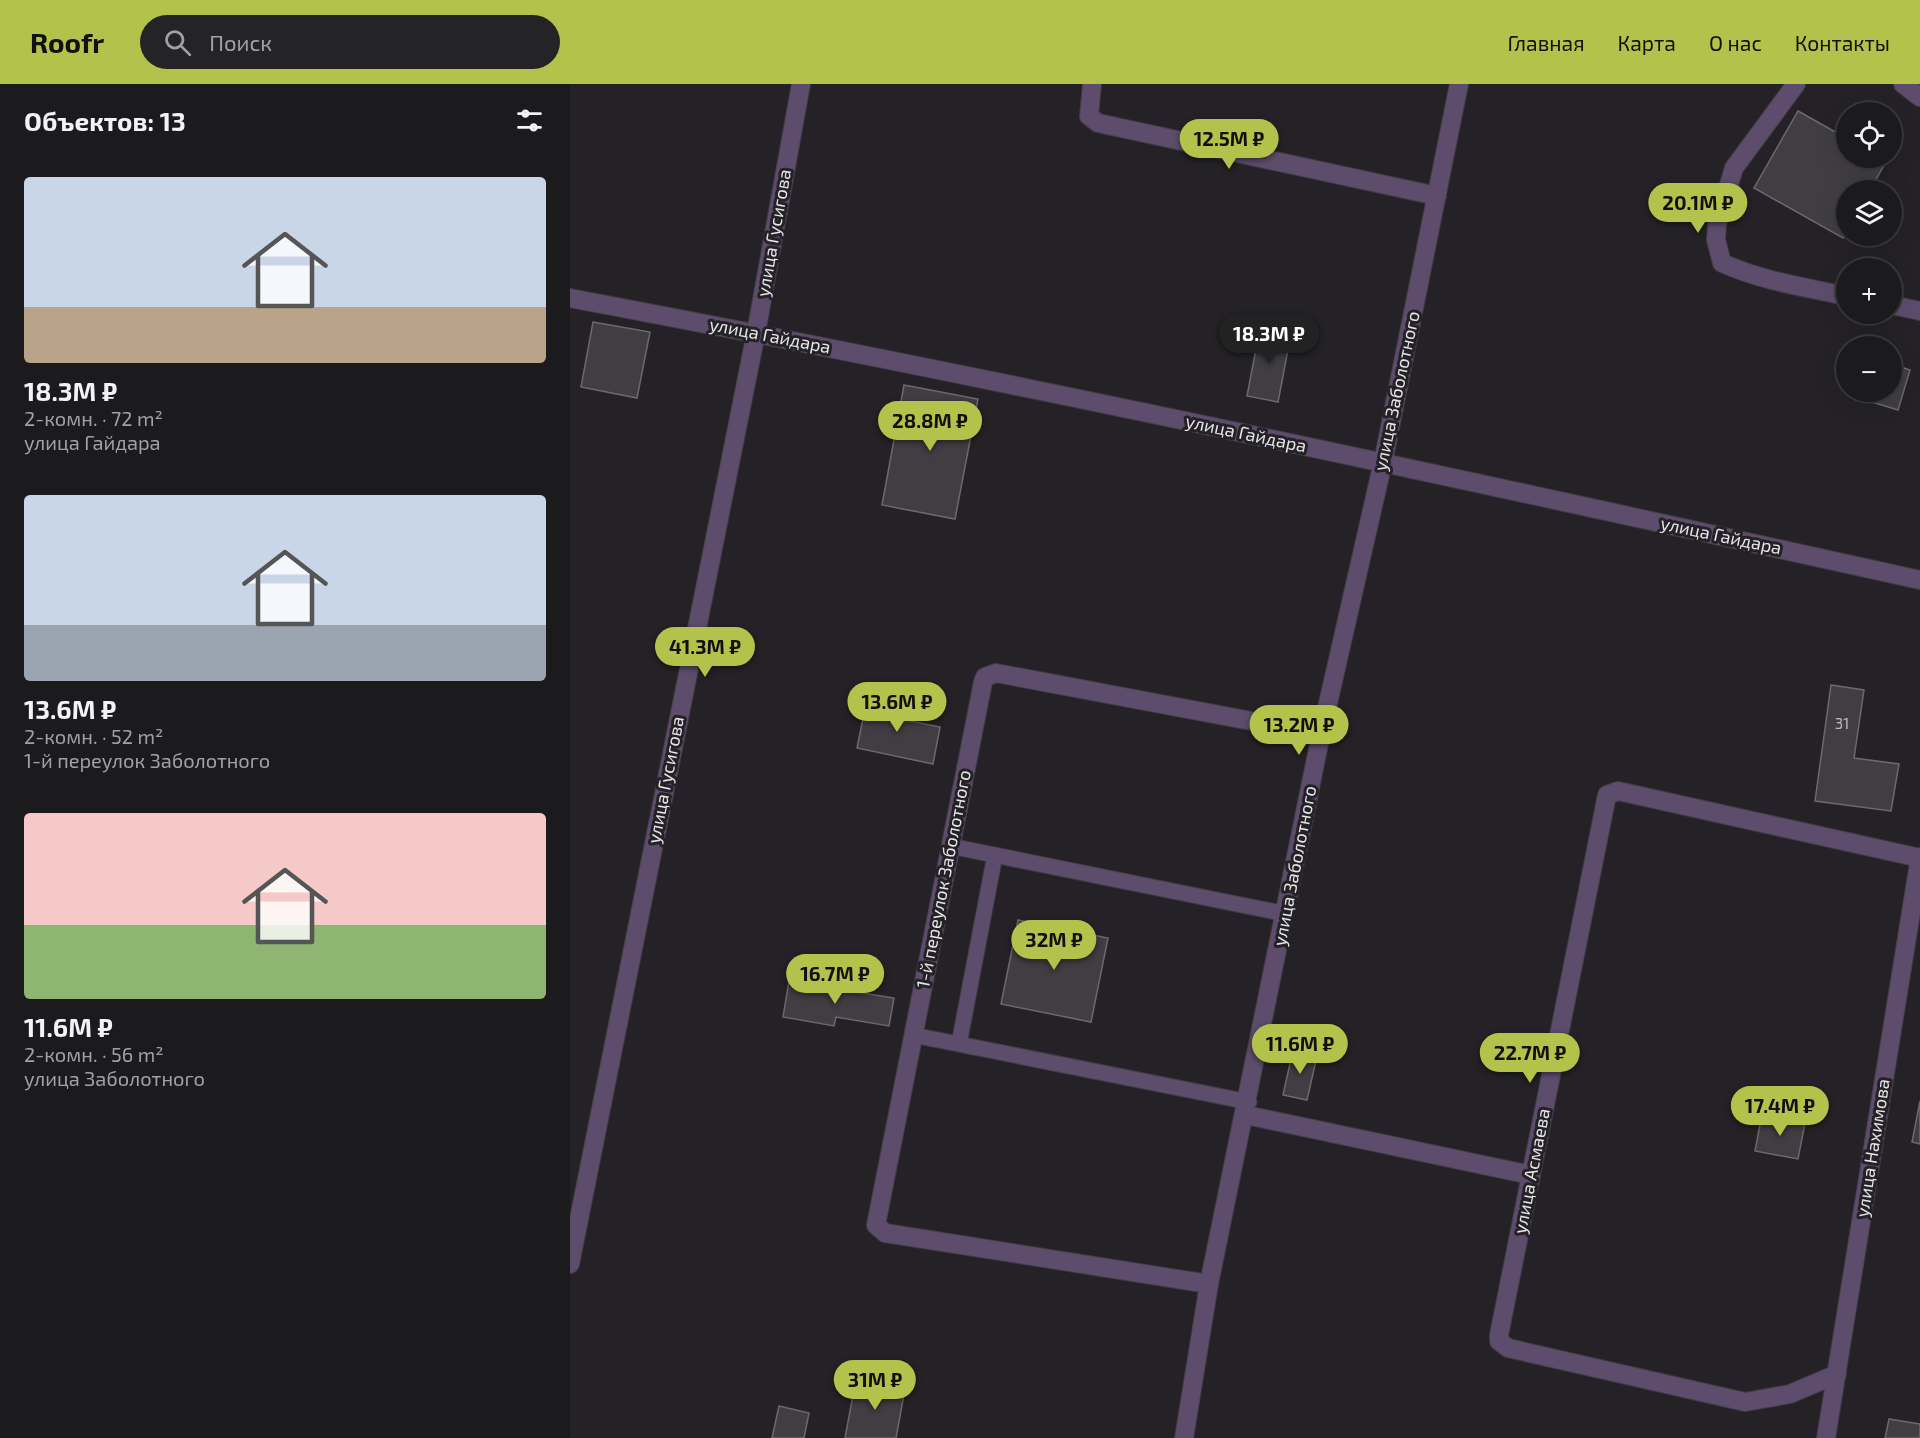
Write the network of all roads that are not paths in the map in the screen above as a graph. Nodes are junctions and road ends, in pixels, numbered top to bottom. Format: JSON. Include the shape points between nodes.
{"nodes":[{"id":1,"x":801,"y":84,"type":"edge"},
{"id":2,"x":1092,"y":84,"type":"edge"},
{"id":3,"x":1459,"y":84,"type":"edge"},
{"id":4,"x":1796,"y":84,"type":"edge"},
{"id":5,"x":1903,"y":84,"type":"edge"},
{"id":6,"x":1920,"y":97,"type":"edge"},
{"id":7,"x":1437,"y":196,"type":"junction"},
{"id":8,"x":1836,"y":294,"type":"edge"},
{"id":9,"x":570,"y":298,"type":"edge"},
{"id":10,"x":1902,"y":307,"type":"edge"},
{"id":11,"x":1920,"y":311,"type":"edge"},
{"id":12,"x":756,"y":333,"type":"junction"},
{"id":13,"x":1383,"y":462,"type":"junction"},
{"id":14,"x":1920,"y":580,"type":"edge"},
{"id":15,"x":1321,"y":734,"type":"junction"},
{"id":16,"x":950,"y":846,"type":"junction"},
{"id":17,"x":995,"y":855,"type":"junction"},
{"id":18,"x":1920,"y":857,"type":"edge"},
{"id":19,"x":1286,"y":914,"type":"junction"},
{"id":20,"x":913,"y":1035,"type":"junction"},
{"id":21,"x":959,"y":1044,"type":"junction"},
{"id":22,"x":1247,"y":1109,"type":"junction"},
{"id":23,"x":1531,"y":1175,"type":"junction"},
{"id":24,"x":570,"y":1264,"type":"edge"},
{"id":25,"x":1209,"y":1284,"type":"junction"},
{"id":26,"x":1837,"y":1374,"type":"junction"},
{"id":27,"x":1184,"y":1438,"type":"edge"},
{"id":28,"x":1826,"y":1438,"type":"edge"}],
"edges":[{"from":1,"to":12,"type":"street","name":"улица Гусигова"},
{"from":2,"to":7,"type":"street","via":[[1089,116],[1098,123]]},
{"from":3,"to":7,"type":"street","name":"улица Заболотного"},
{"from":4,"to":8,"type":"street","via":[[1734,168],[1716,240],[1722,263],[1737,270]]},
{"from":5,"to":6,"type":"street"},
{"from":7,"to":13,"type":"street","name":"улица Заболотного"},
{"from":9,"to":12,"type":"street","name":"улица Гайдара"},
{"from":10,"to":11,"type":"street"},
{"from":12,"to":13,"type":"street","name":"улица Гайдара"},
{"from":12,"to":24,"type":"street","name":"улица Гусигова"},
{"from":13,"to":14,"type":"street","name":"улица Гайдара"},
{"from":13,"to":15,"type":"street","name":"улица Заболотного"},
{"from":15,"to":16,"type":"street","name":"1-й переулок Заболотного","via":[[990,674],[983,682]]},
{"from":15,"to":19,"type":"street","name":"улица Заболотного"},
{"from":16,"to":17,"type":"lane"},
{"from":16,"to":20,"type":"street","name":"1-й переулок Заболотного"},
{"from":17,"to":19,"type":"lane"},
{"from":17,"to":21,"type":"lane"},
{"from":18,"to":23,"type":"street","name":"улица Асмаева","via":[[1618,791],[1607,795]]},
{"from":18,"to":26,"type":"street","name":"улица Нахимова"},
{"from":19,"to":22,"type":"street","name":"улица Заболотного"},
{"from":20,"to":21,"type":"lane"},
{"from":20,"to":25,"type":"street","name":"1-й переулок Заболотного","via":[[876,1219],[880,1230]]},
{"from":21,"to":22,"type":"lane"},
{"from":22,"to":23,"type":"street"},
{"from":22,"to":25,"type":"street","name":"улица Заболотного"},
{"from":23,"to":26,"type":"street","name":"улица Асмаева","via":[[1498,1335],[1502,1346],[1745,1402],[1790,1394]]},
{"from":25,"to":27,"type":"street","name":"улица Заболотного"},
{"from":26,"to":28,"type":"street","name":"улица Нахимова"}]}
